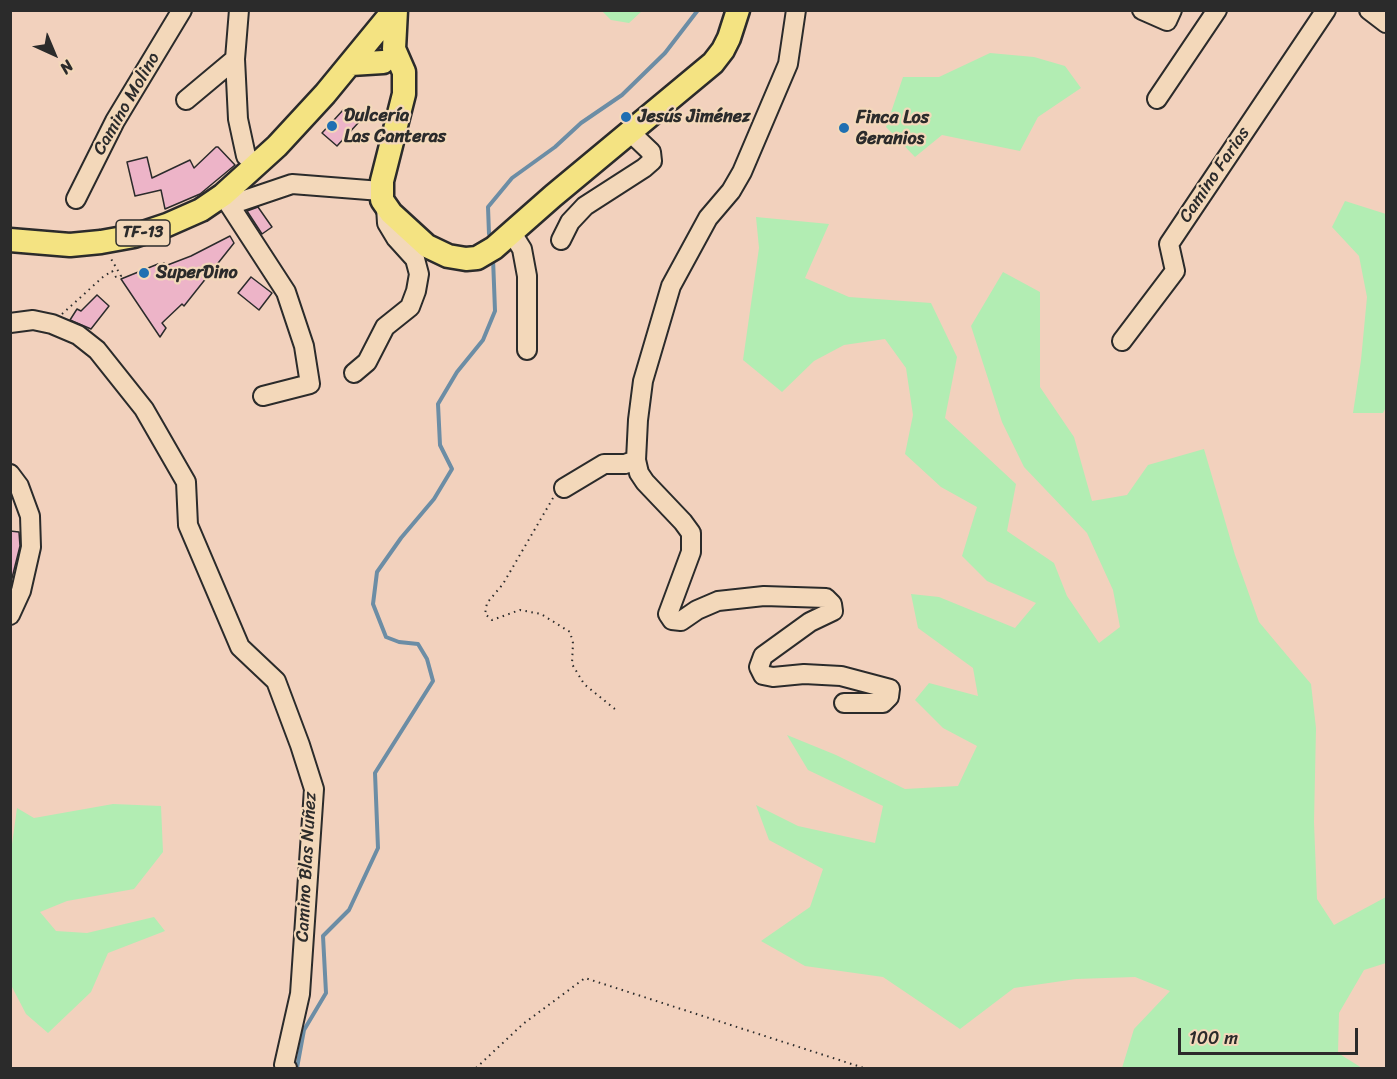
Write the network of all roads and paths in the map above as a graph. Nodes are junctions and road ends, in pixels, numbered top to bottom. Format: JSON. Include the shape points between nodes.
{"nodes":[{"id":1,"x":182,"y":10,"type":"edge"},
{"id":2,"x":238,"y":10,"type":"edge"},
{"id":3,"x":395,"y":10,"type":"edge"},
{"id":4,"x":738,"y":10,"type":"edge"},
{"id":5,"x":796,"y":10,"type":"edge"},
{"id":6,"x":1142,"y":10,"type":"edge"},
{"id":7,"x":1173,"y":10,"type":"edge"},
{"id":8,"x":1217,"y":10,"type":"edge"},
{"id":9,"x":1326,"y":10,"type":"edge"},
{"id":10,"x":1369,"y":10,"type":"edge"},
{"id":11,"x":1386,"y":23,"type":"edge"},
{"id":12,"x":374,"y":50,"type":"junction"},
{"id":13,"x":235,"y":59,"type":"junction"},
{"id":14,"x":1157,"y":99,"type":"dead end"},
{"id":15,"x":186,"y":100,"type":"dead end"},
{"id":16,"x":630,"y":132,"type":"junction"},
{"id":17,"x":257,"y":165,"type":"junction"},
{"id":18,"x":76,"y":199,"type":"dead end"},
{"id":19,"x":383,"y":199,"type":"junction"},
{"id":20,"x":226,"y":200,"type":"junction"},
{"id":21,"x":512,"y":233,"type":"junction"},
{"id":22,"x":10,"y":240,"type":"edge"},
{"id":23,"x":561,"y":240,"type":"dead end"},
{"id":24,"x":101,"y":242,"type":"junction"},
{"id":25,"x":10,"y":323,"type":"edge"},
{"id":26,"x":52,"y":324,"type":"junction"},
{"id":27,"x":1122,"y":341,"type":"dead end"},
{"id":28,"x":527,"y":350,"type":"dead end"},
{"id":29,"x":354,"y":373,"type":"dead end"},
{"id":30,"x":263,"y":396,"type":"dead end"},
{"id":31,"x":636,"y":460,"type":"junction"},
{"id":32,"x":10,"y":474,"type":"edge"},
{"id":33,"x":564,"y":488,"type":"joint"},
{"id":34,"x":10,"y":615,"type":"edge"},
{"id":35,"x":844,"y":703,"type":"dead end"},
{"id":36,"x":616,"y":711,"type":"dead end"},
{"id":37,"x":287,"y":1068,"type":"edge"},
{"id":38,"x":476,"y":1068,"type":"edge"},
{"id":39,"x":864,"y":1068,"type":"edge"}],
"edges":[{"from":1,"to":18,"type":"street","name":"Camino Molino","via":[[115,121]]},
{"from":2,"to":13,"type":"street"},
{"from":3,"to":12,"type":"main road"},
{"from":4,"to":16,"type":"main road","via":[[729,38],[713,63]]},
{"from":5,"to":31,"type":"street","via":[[788,64],[742,172],[708,218],[672,286],[643,381]]},
{"from":6,"to":7,"type":"street","via":[[1167,21]]},
{"from":8,"to":14,"type":"street"},
{"from":9,"to":27,"type":"street","name":"Camino Farias","via":[[1169,244],[1175,271]]},
{"from":10,"to":11,"type":"street"},
{"from":12,"to":17,"type":"main road","number":"TF-13"},
{"from":12,"to":19,"type":"main road","via":[[404,85]]},
{"from":13,"to":15,"type":"street"},
{"from":13,"to":17,"type":"street","via":[[238,119],[246,156]]},
{"from":16,"to":21,"type":"main road"},
{"from":16,"to":23,"type":"street","via":[[651,152],[652,161],[585,206],[570,222]]},
{"from":17,"to":20,"type":"main road","number":"TF-13"},
{"from":19,"to":20,"type":"street","via":[[292,184]]},
{"from":19,"to":21,"type":"main road","via":[[427,246],[457,258],[486,254]]},
{"from":19,"to":29,"type":"street","via":[[387,223],[415,259],[416,291],[410,307],[385,327],[366,362]]},
{"from":20,"to":24,"type":"main road","number":"TF-13","via":[[167,225]]},
{"from":20,"to":30,"type":"street","via":[[286,292],[304,346],[310,384]]},
{"from":21,"to":28,"type":"street","via":[[522,249],[527,276]]},
{"from":22,"to":24,"type":"main road","number":"TF-13","via":[[70,245]]},
{"from":24,"to":26,"type":"path","via":[[121,276],[116,278],[112,271],[103,277]]},
{"from":25,"to":26,"type":"street","name":"Camino Blas Nuñez","via":[[33,320]]},
{"from":26,"to":37,"type":"street","name":"Camino Blas Nuñez","via":[[78,335],[97,350],[144,409],[167,446],[186,482],[188,525],[240,646],[276,681],[314,789],[300,994],[284,1065]]},
{"from":31,"to":33,"type":"street","via":[[604,464]]},
{"from":31,"to":35,"type":"street","via":[[645,482],[691,533],[691,552],[668,614],[672,620],[681,621],[718,602],[764,596],[826,598],[833,611],[810,622],[763,656],[759,667],[763,675],[773,677],[841,676],[890,689],[883,703]]},
{"from":32,"to":34,"type":"street","via":[[30,516],[31,547],[21,591]]},
{"from":33,"to":36,"type":"path","via":[[552,499],[503,584],[486,603],[485,614],[492,620],[520,610],[541,615],[570,632],[572,664],[584,684]]},
{"from":38,"to":39,"type":"path","via":[[523,1024],[585,978]]}]}
